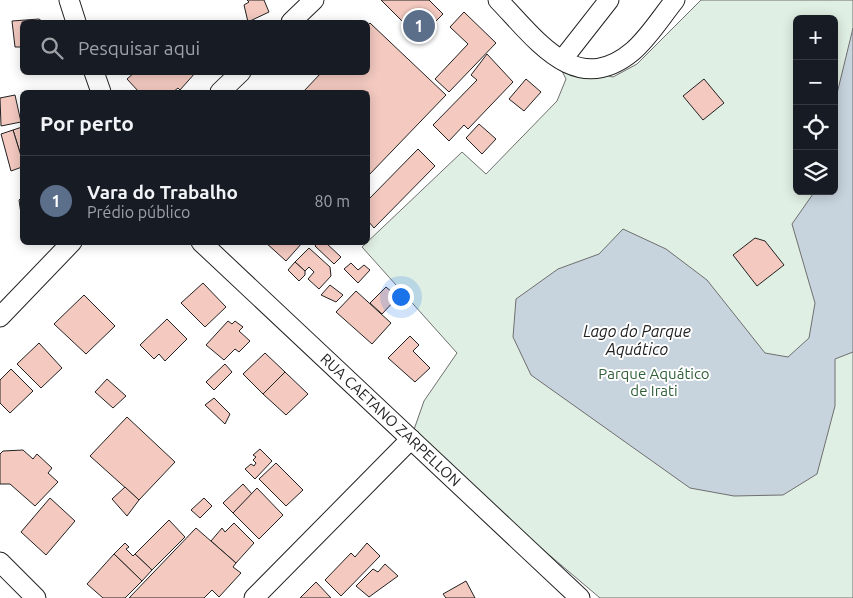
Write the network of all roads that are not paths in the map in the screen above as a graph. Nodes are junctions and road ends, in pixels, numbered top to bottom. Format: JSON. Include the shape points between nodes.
{"nodes":[{"id":1,"x":69,"y":0,"type":"edge"},
{"id":2,"x":314,"y":0,"type":"edge"},
{"id":3,"x":498,"y":0,"type":"edge"},
{"id":4,"x":610,"y":0,"type":"edge"},
{"id":5,"x":675,"y":0,"type":"edge"},
{"id":6,"x":75,"y":20,"type":"edge"},
{"id":7,"x":293,"y":20,"type":"edge"},
{"id":8,"x":562,"y":60,"type":"junction"},
{"id":9,"x":95,"y":75,"type":"edge"},
{"id":10,"x":237,"y":75,"type":"edge"},
{"id":11,"x":100,"y":90,"type":"edge"},
{"id":12,"x":222,"y":90,"type":"edge"},
{"id":13,"x":69,"y":245,"type":"edge"},
{"id":14,"x":204,"y":245,"type":"edge"},
{"id":15,"x":0,"y":317,"type":"edge"},
{"id":16,"x":411,"y":439,"type":"junction"},
{"id":17,"x":0,"y":562,"type":"edge"},
{"id":18,"x":36,"y":598,"type":"edge"},
{"id":19,"x":254,"y":598,"type":"edge"},
{"id":20,"x":580,"y":598,"type":"edge"}],
"edges":[{"from":1,"to":6,"type":"street"},
{"from":2,"to":7,"type":"street"},
{"from":3,"to":8,"type":"street"},
{"from":4,"to":8,"type":"street"},
{"from":5,"to":8,"type":"street","via":[[634,50],[608,66],[590,71]]},
{"from":9,"to":11,"type":"street"},
{"from":10,"to":12,"type":"street"},
{"from":13,"to":15,"type":"street"},
{"from":14,"to":16,"type":"street","name":"RUA CAETANO ZARPELLON"},
{"from":16,"to":19,"type":"street"},
{"from":16,"to":20,"type":"street","name":"RUA CAETANO ZARPELLON"},
{"from":17,"to":18,"type":"street"}]}
